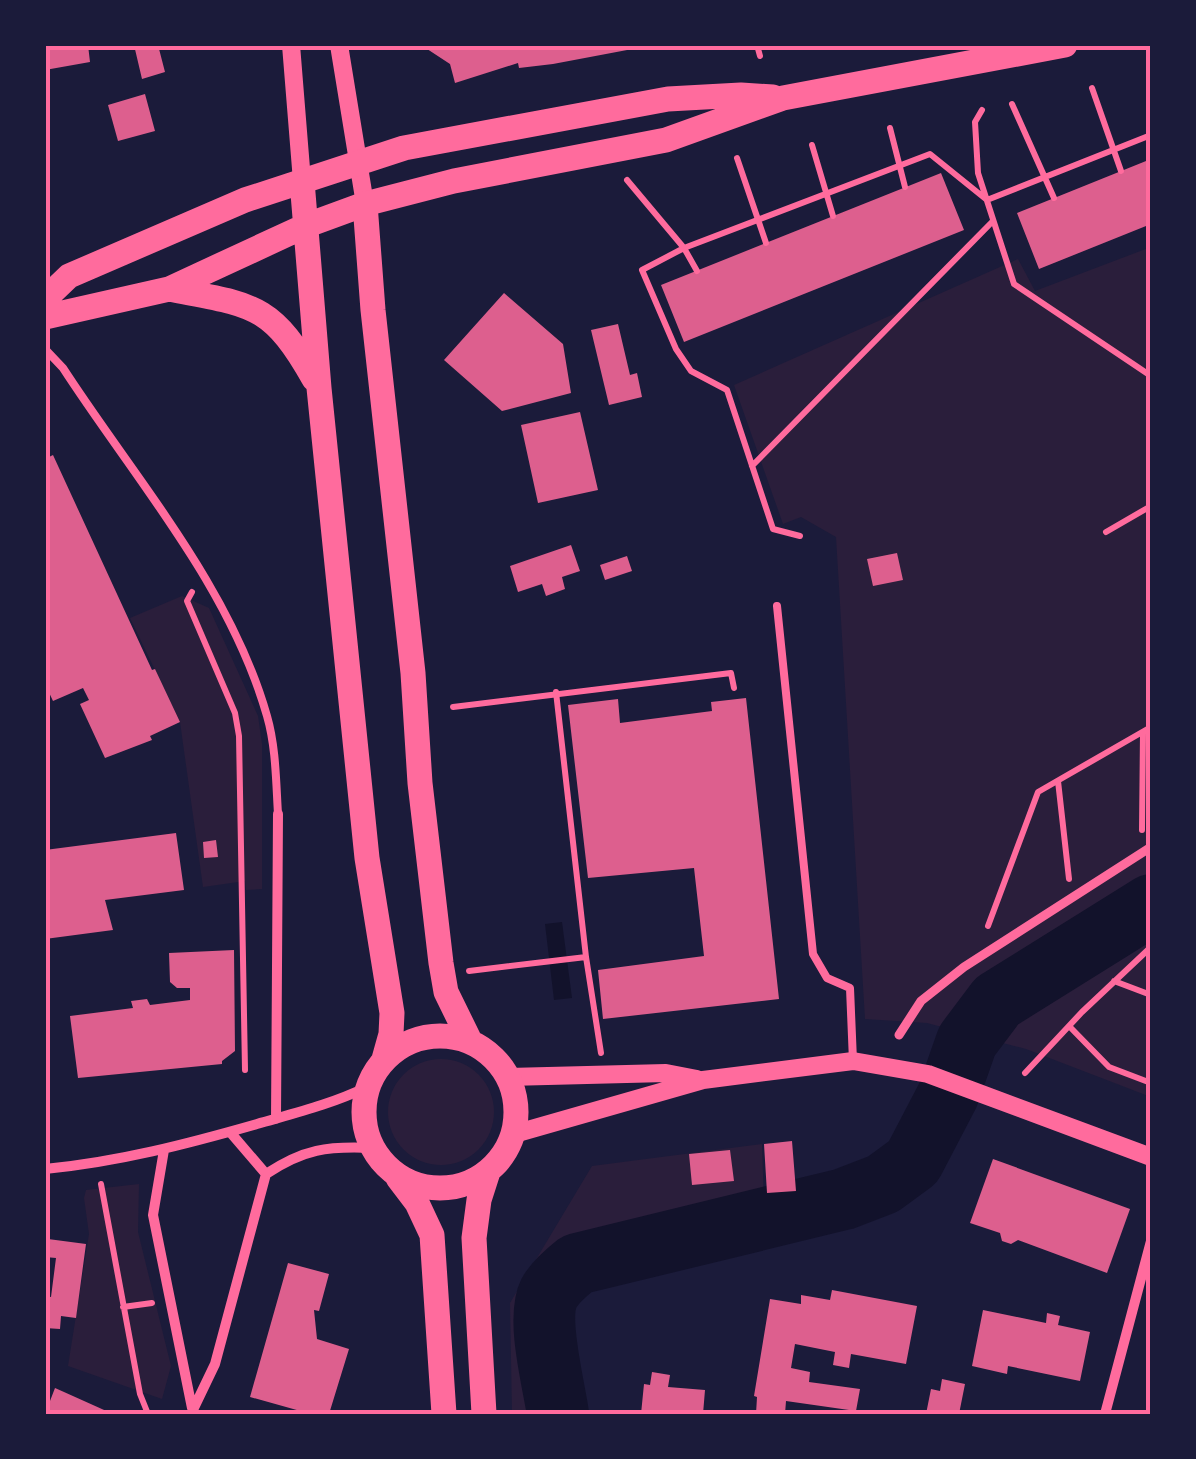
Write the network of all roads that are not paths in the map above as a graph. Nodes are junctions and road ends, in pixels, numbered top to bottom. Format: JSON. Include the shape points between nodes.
{"nodes":[{"id":1,"x":291,"y":45,"type":"edge"},
{"id":2,"x":339,"y":45,"type":"edge"},
{"id":3,"x":1066,"y":45,"type":"edge"},
{"id":4,"x":1019,"y":50,"type":"edge"},
{"id":5,"x":784,"y":98,"type":"junction"},
{"id":6,"x":359,"y":162,"type":"junction"},
{"id":7,"x":302,"y":181,"type":"junction"},
{"id":8,"x":365,"y":204,"type":"junction"},
{"id":9,"x":305,"y":226,"type":"junction"},
{"id":10,"x":169,"y":289,"type":"junction"},
{"id":11,"x":45,"y":299,"type":"edge"},
{"id":12,"x":45,"y":317,"type":"edge"},
{"id":13,"x":45,"y":349,"type":"edge"},
{"id":14,"x":319,"y":388,"type":"junction"},
{"id":15,"x":778,"y":606,"type":"dead end"},
{"id":16,"x":278,"y":814,"type":"joint"},
{"id":17,"x":1146,"y":850,"type":"edge"},
{"id":18,"x":899,"y":1035,"type":"dead end"},
{"id":19,"x":470,"y":1041,"type":"junction"},
{"id":20,"x":384,"y":1059,"type":"junction"},
{"id":21,"x":853,"y":1061,"type":"junction"},
{"id":22,"x":508,"y":1077,"type":"junction"},
{"id":23,"x":703,"y":1080,"type":"junction"},
{"id":24,"x":368,"y":1088,"type":"junction"},
{"id":25,"x":276,"y":1119,"type":"junction"},
{"id":26,"x":230,"y":1132,"type":"junction"},
{"id":27,"x":514,"y":1134,"type":"junction"},
{"id":28,"x":372,"y":1148,"type":"junction"},
{"id":29,"x":164,"y":1150,"type":"junction"},
{"id":30,"x":1151,"y":1157,"type":"edge"},
{"id":31,"x":45,"y":1169,"type":"edge"},
{"id":32,"x":488,"y":1172,"type":"junction"},
{"id":33,"x":266,"y":1174,"type":"junction"},
{"id":34,"x":395,"y":1174,"type":"junction"},
{"id":35,"x":1151,"y":1240,"type":"edge"},
{"id":36,"x":191,"y":1411,"type":"edge"},
{"id":37,"x":444,"y":1414,"type":"edge"},
{"id":38,"x":484,"y":1414,"type":"edge"},
{"id":39,"x":1105,"y":1414,"type":"edge"}],
"edges":[{"from":1,"to":7,"type":"street"},
{"from":2,"to":6,"type":"street"},
{"from":3,"to":4,"type":"main road"},
{"from":4,"to":5,"type":"main road"},
{"from":5,"to":6,"type":"main road","via":[[668,100],[444,139]]},
{"from":5,"to":8,"type":"main road","via":[[666,140]]},
{"from":6,"to":7,"type":"main road"},
{"from":6,"to":8,"type":"street"},
{"from":7,"to":9,"type":"main road"},
{"from":7,"to":11,"type":"main road","via":[[69,276]]},
{"from":8,"to":9,"type":"main road"},
{"from":8,"to":19,"type":"main road","via":[[441,964],[446,992]]},
{"from":9,"to":10,"type":"main road"},
{"from":9,"to":14,"type":"main road"},
{"from":10,"to":12,"type":"main road"},
{"from":10,"to":14,"type":"main road","via":[[268,316],[297,348]]},
{"from":13,"to":16,"type":"lane","via":[[203,574],[236,637],[268,718]]},
{"from":14,"to":20,"type":"main road","via":[[367,858],[392,1014]]},
{"from":15,"to":21,"type":"lane","via":[[813,954],[827,978],[850,988]]},
{"from":16,"to":25,"type":"street"},
{"from":17,"to":18,"type":"street","via":[[976,959],[921,1001]]},
{"from":19,"to":20,"type":"main road","via":[[424,1037]]},
{"from":19,"to":22,"type":"main road"},
{"from":20,"to":24,"type":"main road"},
{"from":21,"to":23,"type":"street"},
{"from":21,"to":30,"type":"street","via":[[928,1074]]},
{"from":22,"to":23,"type":"street","via":[[666,1074]]},
{"from":22,"to":27,"type":"main road"},
{"from":23,"to":27,"type":"street"},
{"from":24,"to":25,"type":"street"},
{"from":24,"to":28,"type":"main road","via":[[365,1128]]},
{"from":25,"to":26,"type":"street"},
{"from":26,"to":29,"type":"street"},
{"from":26,"to":33,"type":"street"},
{"from":27,"to":32,"type":"main road"},
{"from":28,"to":33,"type":"street","via":[[294,1156]]},
{"from":28,"to":34,"type":"main road"},
{"from":29,"to":31,"type":"street"},
{"from":29,"to":36,"type":"street","via":[[153,1215]]},
{"from":32,"to":34,"type":"main road","via":[[451,1188]]},
{"from":32,"to":38,"type":"main road","via":[[474,1238]]},
{"from":33,"to":36,"type":"street","via":[[215,1364]]},
{"from":34,"to":37,"type":"main road","via":[[432,1235]]},
{"from":35,"to":39,"type":"street"}]}
